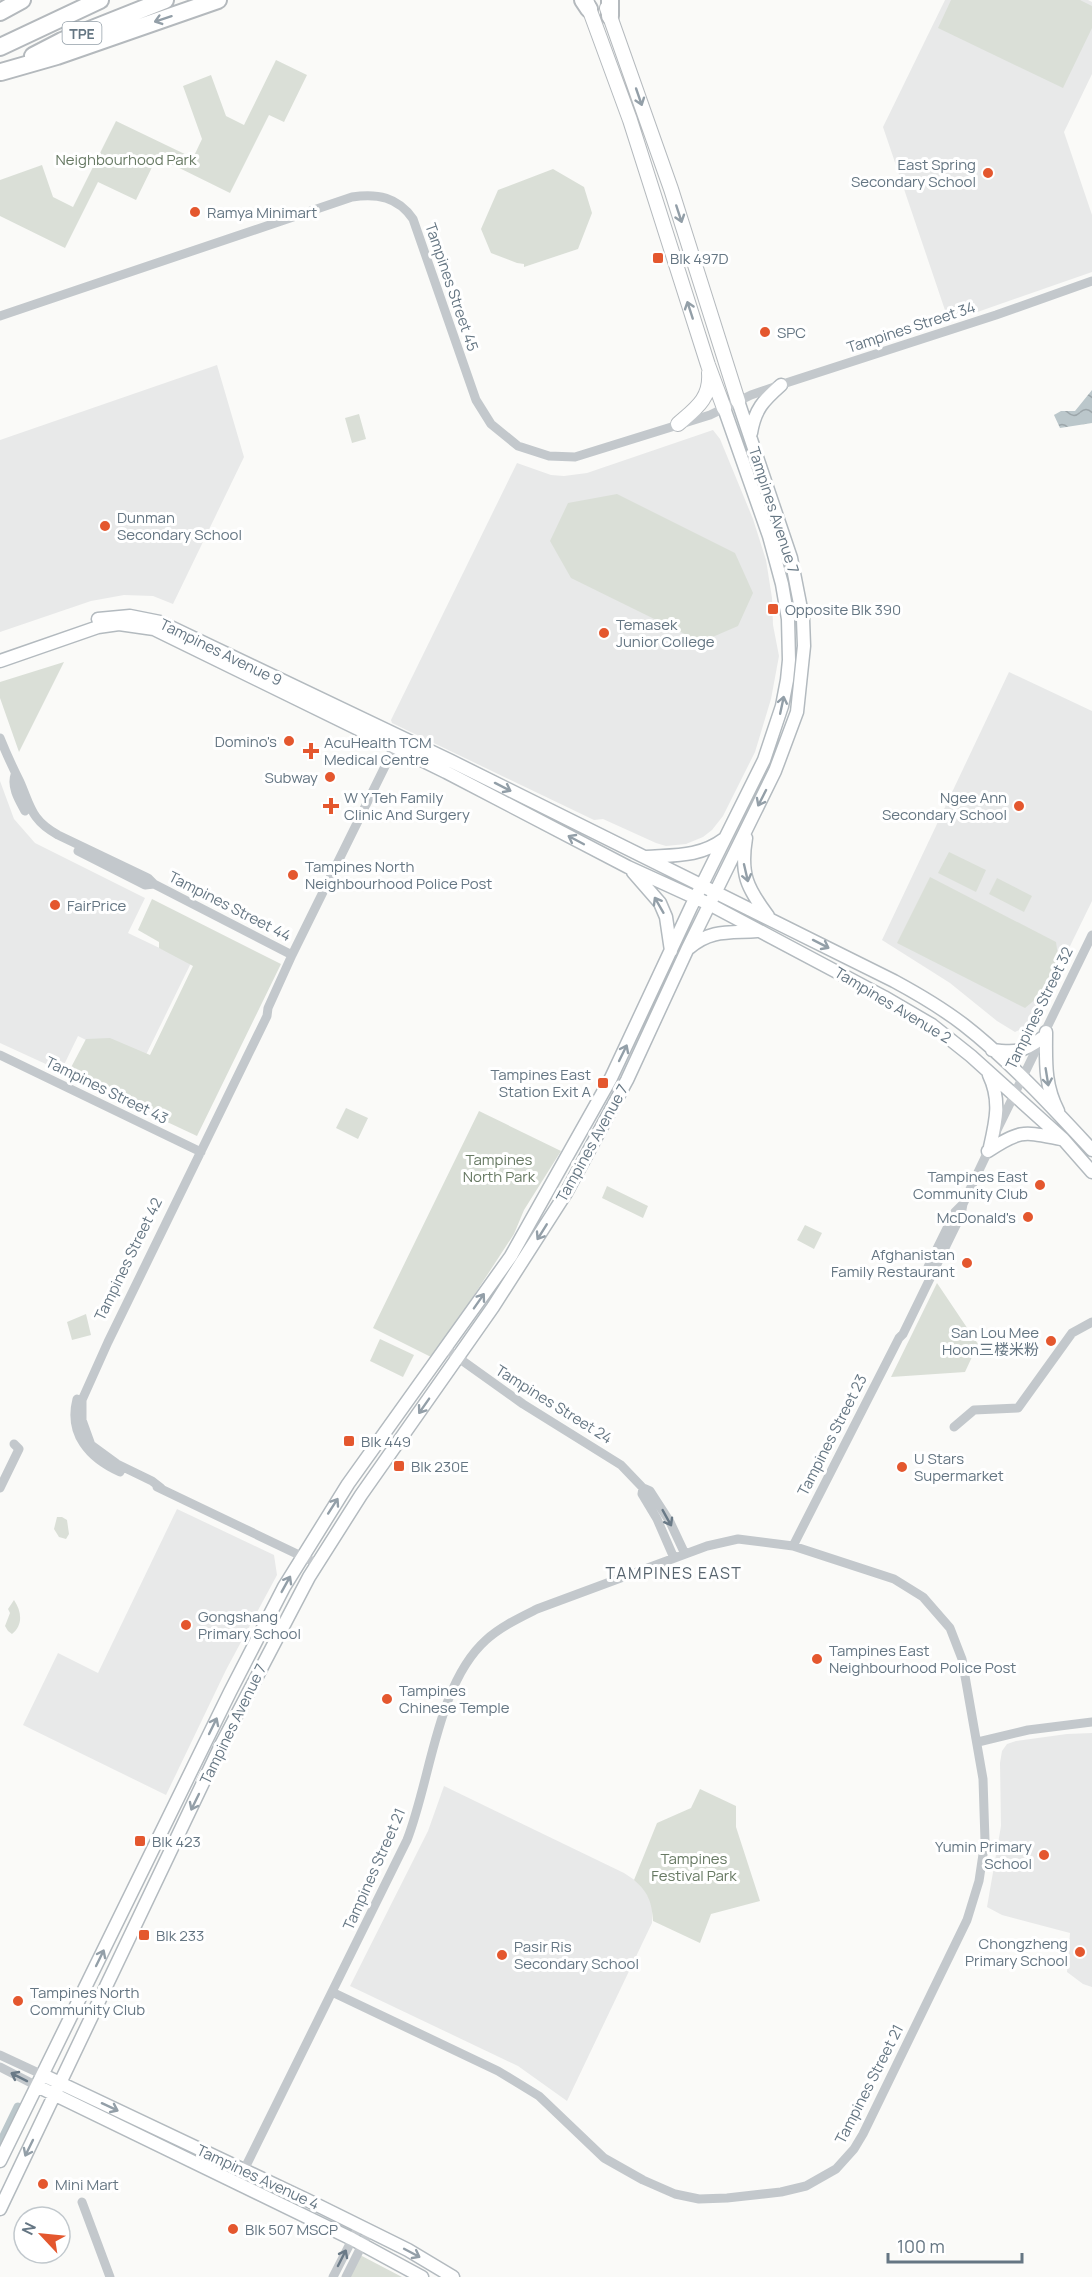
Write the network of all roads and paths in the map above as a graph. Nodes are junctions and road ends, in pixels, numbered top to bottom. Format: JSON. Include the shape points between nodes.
{"nodes":[{"id":1,"x":22,"y":0,"type":"edge"},
{"id":2,"x":88,"y":0,"type":"edge"},
{"id":3,"x":100,"y":0,"type":"edge"},
{"id":4,"x":165,"y":0,"type":"edge"},
{"id":5,"x":218,"y":0,"type":"edge"},
{"id":6,"x":586,"y":3,"type":"edge"},
{"id":7,"x":608,"y":5,"type":"edge"},
{"id":8,"x":0,"y":12,"type":"edge"},
{"id":9,"x":55,"y":20,"type":"junction"},
{"id":10,"x":0,"y":47,"type":"edge"},
{"id":11,"x":1,"y":73,"type":"edge"},
{"id":12,"x":1092,"y":281,"type":"edge"},
{"id":13,"x":0,"y":316,"type":"edge"},
{"id":14,"x":708,"y":365,"type":"junction"},
{"id":15,"x":780,"y":385,"type":"junction"},
{"id":16,"x":738,"y":401,"type":"junction"},
{"id":17,"x":724,"y":408,"type":"junction"},
{"id":18,"x":678,"y":424,"type":"junction"},
{"id":19,"x":750,"y":438,"type":"junction"},
{"id":20,"x":0,"y":652,"type":"edge"},
{"id":21,"x":0,"y":660,"type":"edge"},
{"id":22,"x":0,"y":738,"type":"edge"},
{"id":23,"x":397,"y":743,"type":"junction"},
{"id":24,"x":749,"y":824,"type":"junction"},
{"id":25,"x":728,"y":837,"type":"junction"},
{"id":26,"x":643,"y":857,"type":"junction"},
{"id":27,"x":628,"y":867,"type":"junction"},
{"id":28,"x":702,"y":884,"type":"junction"},
{"id":29,"x":716,"y":891,"type":"junction"},
{"id":30,"x":696,"y":898,"type":"junction"},
{"id":31,"x":709,"y":904,"type":"junction"},
{"id":32,"x":769,"y":917,"type":"junction"},
{"id":33,"x":758,"y":931,"type":"junction"},
{"id":34,"x":1092,"y":935,"type":"edge"},
{"id":35,"x":687,"y":950,"type":"junction"},
{"id":36,"x":672,"y":952,"type":"junction"},
{"id":37,"x":292,"y":955,"type":"junction"},
{"id":38,"x":1044,"y":1035,"type":"junction"},
{"id":39,"x":992,"y":1050,"type":"junction"},
{"id":40,"x":0,"y":1055,"type":"edge"},
{"id":41,"x":985,"y":1068,"type":"junction"},
{"id":42,"x":1022,"y":1078,"type":"junction"},
{"id":43,"x":1014,"y":1094,"type":"junction"},
{"id":44,"x":1062,"y":1120,"type":"junction"},
{"id":45,"x":1062,"y":1139,"type":"junction"},
{"id":46,"x":989,"y":1149,"type":"junction"},
{"id":47,"x":1092,"y":1150,"type":"edge"},
{"id":48,"x":199,"y":1151,"type":"junction"},
{"id":49,"x":1092,"y":1172,"type":"edge"},
{"id":50,"x":1092,"y":1322,"type":"edge"},
{"id":51,"x":446,"y":1350,"type":"junction"},
{"id":52,"x":458,"y":1358,"type":"junction"},
{"id":53,"x":954,"y":1427,"type":"dead end"},
{"id":54,"x":0,"y":1474,"type":"edge"},
{"id":55,"x":0,"y":1488,"type":"edge"},
{"id":56,"x":643,"y":1488,"type":"junction"},
{"id":57,"x":793,"y":1546,"type":"junction"},
{"id":58,"x":685,"y":1554,"type":"junction"},
{"id":59,"x":302,"y":1556,"type":"junction"},
{"id":60,"x":674,"y":1558,"type":"junction"},
{"id":61,"x":318,"y":1564,"type":"junction"},
{"id":62,"x":1092,"y":1722,"type":"edge"},
{"id":63,"x":978,"y":1742,"type":"junction"},
{"id":64,"x":333,"y":1992,"type":"junction"},
{"id":65,"x":0,"y":2055,"type":"edge"},
{"id":66,"x":0,"y":2067,"type":"edge"},
{"id":67,"x":40,"y":2081,"type":"junction"},
{"id":68,"x":58,"y":2090,"type":"junction"},
{"id":69,"x":0,"y":2161,"type":"edge"},
{"id":70,"x":244,"y":2171,"type":"junction"},
{"id":71,"x":237,"y":2183,"type":"junction"},
{"id":72,"x":82,"y":2202,"type":"dead end"},
{"id":73,"x":0,"y":2209,"type":"edge"},
{"id":74,"x":364,"y":2229,"type":"junction"},
{"id":75,"x":357,"y":2242,"type":"junction"},
{"id":76,"x":110,"y":2277,"type":"edge"},
{"id":77,"x":333,"y":2277,"type":"edge"},
{"id":78,"x":346,"y":2277,"type":"edge"},
{"id":79,"x":422,"y":2277,"type":"edge"},
{"id":80,"x":453,"y":2277,"type":"edge"}],
"edges":[{"from":1,"to":8,"type":"highway"},
{"from":2,"to":9,"type":"highway"},
{"from":3,"to":9,"type":"highway","number":"TPE"},
{"from":4,"to":11,"type":"highway","number":"TPE","via":[[62,41]]},
{"from":5,"to":11,"type":"highway","one_way":true},
{"from":14,"to":6,"type":"main road","name":"Tampines Avenue 7","one_way":true,"via":[[630,120]]},
{"from":7,"to":16,"type":"main road","name":"Tampines Avenue 7","one_way":true},
{"from":9,"to":10,"type":"highway","number":"TPE"},
{"from":12,"to":15,"type":"street","name":"Tampines Street 34"},
{"from":13,"to":18,"type":"street","name":"Tampines Street 45","via":[[352,197],[381,196],[399,204],[413,219],[476,400],[499,432],[531,451],[576,457]]},
{"from":14,"to":17,"type":"main road","name":"Tampines Avenue 7"},
{"from":14,"to":18,"type":"main road","via":[[709,388],[703,402]]},
{"from":15,"to":16,"type":"street","name":"Tampines Street 34"},
{"from":15,"to":19,"type":"main road","via":[[755,414]]},
{"from":16,"to":17,"type":"street","name":"Tampines Street 45"},
{"from":16,"to":19,"type":"main road","name":"Tampines Avenue 7"},
{"from":17,"to":18,"type":"street","name":"Tampines Street 45"},
{"from":25,"to":17,"type":"main road","name":"Tampines Avenue 7","one_way":true,"via":[[775,731],[787,680],[789,642],[777,565]]},
{"from":19,"to":24,"type":"main road","name":"Tampines Avenue 7","one_way":true,"via":[[791,558],[804,646],[797,712],[776,771]]},
{"from":20,"to":23,"type":"main road","name":"Tampines Avenue 9","via":[[100,618],[147,618]]},
{"from":21,"to":23,"type":"main road","name":"Tampines Avenue 9","via":[[110,625],[136,625],[154,629]]},
{"from":22,"to":37,"type":"street","name":"Tampines Street 44","via":[[15,775],[13,782],[19,802],[41,831]]},
{"from":23,"to":26,"type":"main road","name":"Tampines Avenue 9","one_way":true},
{"from":27,"to":23,"type":"main road","name":"Tampines Avenue 9","one_way":true},
{"from":23,"to":37,"type":"street","name":"Tampines Street 42"},
{"from":24,"to":29,"type":"main road","name":"Tampines Avenue 7"},
{"from":24,"to":32,"type":"main road","one_way":true,"via":[[743,867],[748,885]]},
{"from":25,"to":26,"type":"main road","via":[[696,854]]},
{"from":25,"to":28,"type":"main road","name":"Tampines Avenue 7"},
{"from":26,"to":28,"type":"main road","name":"Tampines Avenue 9"},
{"from":27,"to":30,"type":"main road","name":"Tampines Avenue 9"},
{"from":36,"to":27,"type":"main road","one_way":true,"via":[[660,903]]},
{"from":28,"to":29,"type":"main road","name":"Tampines Avenue 2"},
{"from":28,"to":30,"type":"main road","name":"Tampines Avenue 7"},
{"from":29,"to":31,"type":"main road","name":"Tampines Avenue 7"},
{"from":29,"to":32,"type":"main road","name":"Tampines Avenue 2"},
{"from":30,"to":31,"type":"main road","name":"Tampines Avenue 2"},
{"from":30,"to":36,"type":"main road","name":"Tampines Avenue 7"},
{"from":31,"to":33,"type":"main road","name":"Tampines Avenue 2"},
{"from":31,"to":35,"type":"main road","name":"Tampines Avenue 7"},
{"from":32,"to":39,"type":"main road","name":"Tampines Avenue 2","one_way":true,"via":[[941,1008]]},
{"from":33,"to":35,"type":"main road","via":[[704,937]]},
{"from":33,"to":41,"type":"main road","name":"Tampines Avenue 2","via":[[932,1025]]},
{"from":34,"to":38,"type":"street","name":"Tampines Street 32"},
{"from":35,"to":52,"type":"main road","name":"Tampines Avenue 7","one_way":true,"via":[[627,1080],[566,1193]]},
{"from":51,"to":36,"type":"main road","name":"Tampines Avenue 7","one_way":true,"via":[[511,1256],[587,1124]]},
{"from":37,"to":48,"type":"street","name":"Tampines Street 42"},
{"from":38,"to":39,"type":"main road","via":[[1018,1052]]},
{"from":38,"to":42,"type":"street","name":"Tampines Street 32"},
{"from":38,"to":44,"type":"main road","one_way":true,"via":[[1045,1073]]},
{"from":39,"to":42,"type":"main road","name":"Tampines Avenue 2"},
{"from":40,"to":48,"type":"street","name":"Tampines Street 43"},
{"from":41,"to":43,"type":"main road","name":"Tampines Avenue 2"},
{"from":41,"to":46,"type":"main road","via":[[997,1100]]},
{"from":42,"to":43,"type":"street","name":"Tampines Street 32"},
{"from":42,"to":44,"type":"main road","name":"Tampines Avenue 2"},
{"from":43,"to":45,"type":"main road","name":"Tampines Avenue 2"},
{"from":43,"to":46,"type":"street","name":"Tampines Street 23"},
{"from":44,"to":47,"type":"main road","name":"Tampines Avenue 2"},
{"from":45,"to":46,"type":"main road","via":[[1015,1134]]},
{"from":45,"to":49,"type":"main road","name":"Tampines Avenue 2"},
{"from":46,"to":57,"type":"street","name":"Tampines Street 23","via":[[961,1215],[898,1331],[899,1338]]},
{"from":48,"to":59,"type":"street","name":"Tampines Street 42","via":[[83,1383],[74,1412],[79,1437],[91,1455],[114,1470],[161,1488]]},
{"from":50,"to":53,"type":"street","via":[[1072,1333],[1018,1408],[974,1410]]},
{"from":51,"to":52,"type":"street","name":"Tampines Street 24"},
{"from":59,"to":51,"type":"main road","name":"Tampines Avenue 7","one_way":true,"via":[[348,1484]]},
{"from":52,"to":56,"type":"street","name":"Tampines Street 24","via":[[523,1404],[611,1457]]},
{"from":52,"to":61,"type":"main road","name":"Tampines Avenue 7","one_way":true,"via":[[361,1495]]},
{"from":54,"to":55,"type":"street","via":[[16,1445],[19,1449]]},
{"from":56,"to":58,"type":"street","name":"Tampines Street 24","one_way":true,"via":[[650,1491],[668,1518]]},
{"from":56,"to":60,"type":"street","name":"Tampines Street 24","via":[[642,1494]]},
{"from":57,"to":58,"type":"street","name":"Tampines Street 21","via":[[738,1539]]},
{"from":57,"to":63,"type":"street","name":"Tampines Street 21","via":[[894,1579],[932,1606],[950,1628],[962,1659]]},
{"from":58,"to":60,"type":"street","name":"Tampines Street 21"},
{"from":59,"to":61,"type":"street","name":"Tampines Street 42"},
{"from":67,"to":59,"type":"main road","name":"Tampines Avenue 7","one_way":true,"via":[[239,1672]]},
{"from":60,"to":64,"type":"street","name":"Tampines Street 21","via":[[521,1617],[486,1640],[469,1659],[448,1700],[407,1840]]},
{"from":61,"to":68,"type":"main road","name":"Tampines Avenue 7","one_way":true,"via":[[240,1708]]},
{"from":62,"to":63,"type":"street","via":[[1028,1730]]},
{"from":63,"to":64,"type":"street","name":"Tampines Street 21","via":[[985,1841],[979,1881],[967,1920],[854,2149],[836,2169],[806,2186],[712,2199],[657,2187],[604,2158],[539,2096],[498,2070]]},
{"from":64,"to":70,"type":"street","name":"Tampines Street 21"},
{"from":65,"to":67,"type":"street"},
{"from":67,"to":66,"type":"street","one_way":true},
{"from":67,"to":68,"type":"main road"},
{"from":67,"to":69,"type":"main road","name":"Tampines Avenue 7"},
{"from":68,"to":70,"type":"main road","name":"Tampines Avenue 4","one_way":true},
{"from":68,"to":71,"type":"main road","name":"Tampines Avenue 4"},
{"from":68,"to":73,"type":"main road","name":"Tampines Avenue 7","one_way":true},
{"from":70,"to":71,"type":"street","name":"Tampines Street 21"},
{"from":70,"to":74,"type":"main road","name":"Tampines Avenue 4"},
{"from":71,"to":75,"type":"main road","name":"Tampines Avenue 4"},
{"from":72,"to":76,"type":"street"},
{"from":74,"to":75,"type":"street"},
{"from":74,"to":80,"type":"main road","name":"Tampines Avenue 4","one_way":true},
{"from":77,"to":75,"type":"street","one_way":true},
{"from":75,"to":78,"type":"street"},
{"from":75,"to":79,"type":"main road","name":"Tampines Avenue 4"}]}
